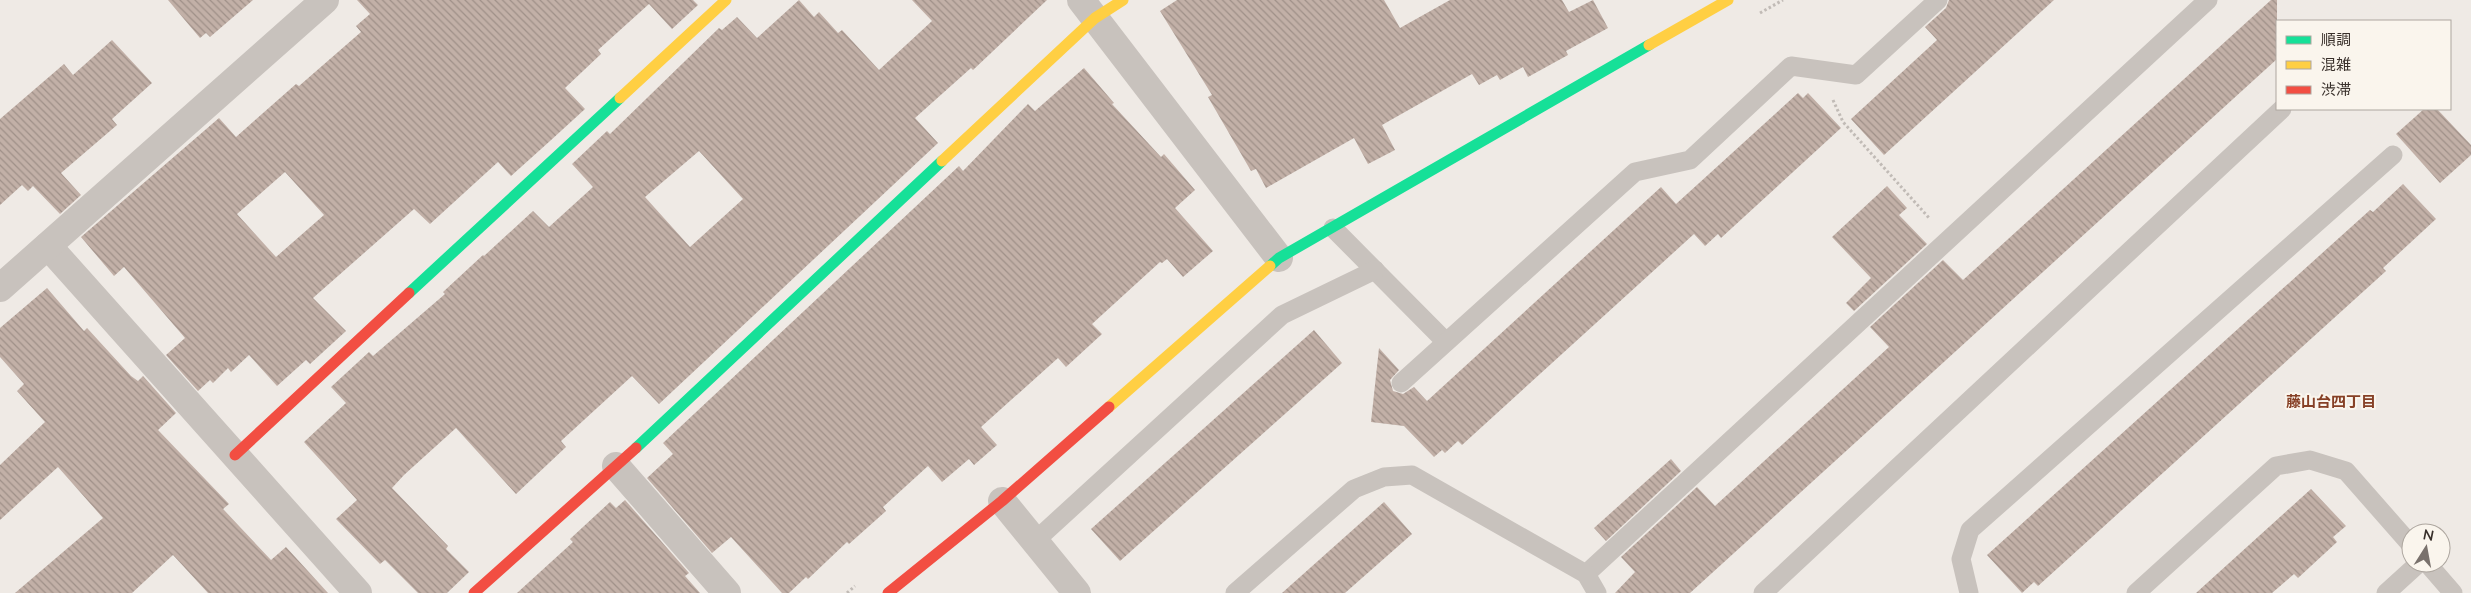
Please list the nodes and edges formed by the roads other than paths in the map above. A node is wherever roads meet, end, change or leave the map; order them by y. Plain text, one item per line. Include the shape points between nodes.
1 (324, 0) edge
2 (726, 0) edge
3 (1123, 0) edge
4 (1728, 0) edge
5 (1938, 0) edge
6 (2208, 0) edge
7 (1088, 9) edge
8 (2281, 110) edge
9 (2393, 155) dead end
10 (1333, 228) junction
11 (48, 246) junction
12 (1279, 258) junction
13 (1375, 270) junction
14 (0, 288) edge
15 (1446, 342) junction
16 (1402, 383) dead end
17 (235, 455) junction
18 (616, 466) junction
19 (1002, 501) junction
20 (2401, 534) edge
21 (1035, 541) junction
22 (2408, 573) edge
23 (2436, 573) edge
24 (1586, 574) junction
25 (358, 593) edge
26 (474, 593) edge
27 (727, 593) edge
28 (888, 593) edge
29 (1077, 593) edge
30 (1234, 593) edge
31 (1597, 593) edge
32 (1763, 593) edge
33 (1969, 593) edge
34 (2136, 593) edge
35 (2386, 593) edge
36 (2453, 593) edge

1 - 11 street
2 - 17 street
3 - 7 street
4 - 10 street
5 - 15 lane via 1856,75 1791,66 1690,160 1635,172
6 - 24 lane
7 - 12 street
7 - 18 street
8 - 32 lane
9 - 33 lane via 1970,530 1961,559
10 - 12 street
10 - 13 lane
11 - 14 street
11 - 17 street
12 - 19 street
13 - 15 lane
13 - 21 lane via 1282,315
15 - 16 lane
17 - 25 street
18 - 26 street
18 - 27 street
19 - 21 street
19 - 28 street
20 - 34 lane via 2346,471 2310,460 2276,466
21 - 29 street
22 - 35 lane
23 - 36 lane
24 - 30 lane via 1412,475 1384,477 1354,489
24 - 31 lane

